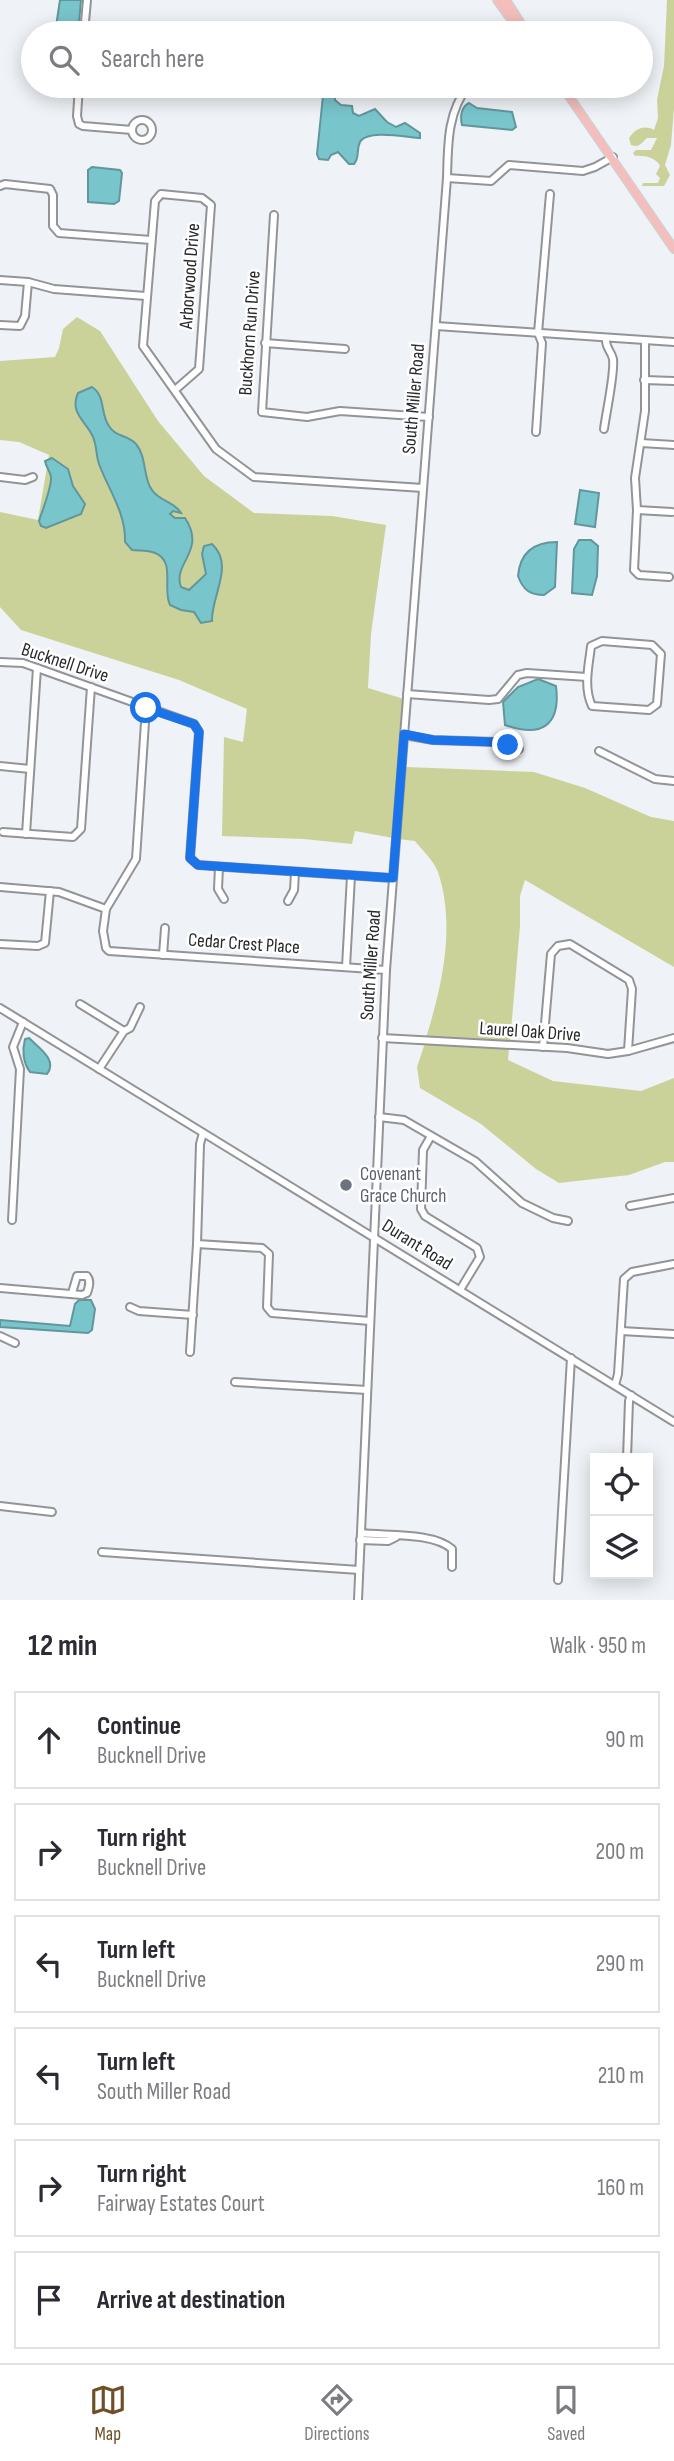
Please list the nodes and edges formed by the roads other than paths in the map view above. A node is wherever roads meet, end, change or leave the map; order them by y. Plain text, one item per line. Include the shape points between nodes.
1 (86, 0) edge
2 (497, 0) edge
3 (506, 0) edge
4 (85, 21) edge
5 (512, 21) edge
6 (519, 21) edge
7 (78, 98) edge
8 (461, 98) edge
9 (570, 98) edge
10 (132, 130) dead end
11 (612, 157) junction
12 (447, 178) junction
13 (0, 186) edge
14 (550, 194) dead end
15 (274, 215) dead end
16 (151, 240) junction
17 (674, 249) edge
18 (0, 280) edge
19 (28, 282) junction
20 (146, 296) junction
21 (0, 325) edge
22 (436, 326) junction
23 (538, 333) junction
24 (606, 338) junction
25 (645, 341) junction
26 (674, 342) edge
27 (265, 343) junction
28 (345, 349) dead end
29 (644, 380) junction
30 (674, 381) edge
31 (175, 390) junction
32 (429, 417) junction
33 (604, 429) dead end
34 (536, 432) dead end
35 (641, 443) junction
36 (674, 445) edge
37 (0, 477) edge
38 (33, 477) dead end
39 (423, 488) junction
40 (638, 510) junction
41 (672, 512) edge
42 (670, 577) dead end
43 (0, 662) edge
44 (37, 668) junction
45 (587, 677) junction
46 (91, 687) junction
47 (407, 694) junction
48 (146, 708) junction
49 (404, 734) junction
50 (519, 749) dead end
51 (599, 751) dead end
52 (0, 766) edge
53 (30, 769) junction
54 (674, 781) edge
55 (3, 832) dead end
56 (26, 834) junction
57 (219, 867) junction
58 (295, 872) junction
59 (351, 876) junction
60 (393, 878) junction
61 (0, 887) edge
62 (50, 891) junction
63 (224, 899) dead end
64 (288, 901) dead end
65 (106, 909) junction
66 (165, 928) dead end
67 (0, 944) edge
68 (163, 955) junction
69 (346, 967) junction
70 (386, 970) junction
71 (80, 1004) dead end
72 (140, 1007) dead end
73 (0, 1008) edge
74 (23, 1022) junction
75 (124, 1031) junction
76 (382, 1038) junction
77 (674, 1038) edge
78 (543, 1047) junction
79 (628, 1051) junction
80 (99, 1069) junction
81 (379, 1117) junction
82 (203, 1133) junction
83 (432, 1136) junction
84 (674, 1198) edge
85 (630, 1206) dead end
86 (12, 1220) dead end
87 (568, 1221) dead end
88 (374, 1237) junction
89 (197, 1244) junction
90 (674, 1264) edge
91 (0, 1288) edge
92 (460, 1290) junction
93 (72, 1293) dead end
94 (130, 1307) dead end
95 (192, 1315) junction
96 (370, 1321) junction
97 (621, 1331) junction
98 (674, 1334) edge
99 (0, 1336) edge
100 (15, 1343) dead end
101 (190, 1352) dead end
102 (571, 1358) junction
103 (235, 1382) dead end
104 (615, 1385) junction
105 (367, 1390) junction
106 (631, 1395) junction
107 (674, 1422) edge
108 (627, 1453) edge
109 (0, 1506) edge
110 (52, 1512) dead end
111 (360, 1537) junction
112 (102, 1552) dead end
113 (452, 1567) dead end
114 (359, 1570) junction
115 (558, 1580) dead end
116 (358, 1600) edge

1 - 4 street
2 - 5 main road
3 - 6 main road
7 - 10 street via 79,124
8 - 12 street, South Miller Road via 450,124
9 - 11 main road
11 - 12 street via 583,171 509,165 491,181
11 - 17 main road
12 - 22 street, South Miller Road
13 - 16 street via 50,189 53,226 59,233
14 - 23 street
15 - 27 street, Buckhorn Run Drive
16 - 20 street, Arborwood Drive
16 - 31 street, Arborwood Drive via 155,201 161,194 202,198 211,205 199,369
18 - 19 street
19 - 20 street via 54,289
19 - 21 street via 20,326
20 - 31 street, Arborwood Drive via 144,346
22 - 23 street
22 - 32 street, South Miller Road
23 - 24 street
23 - 34 street via 542,343
24 - 25 street
24 - 33 street via 612,359
25 - 26 street
25 - 29 street
27 - 28 street
27 - 32 street, Buckhorn Run Drive via 262,412 307,417 340,411
29 - 30 street
29 - 35 street
31 - 39 street, Arborwood Drive via 216,449 254,477
32 - 39 street, South Miller Road
35 - 36 street
35 - 40 street via 635,478
37 - 38 street via 25,481
39 - 47 street, South Miller Road
40 - 41 street
40 - 42 street via 634,570 639,575
43 - 44 street, Bucknell Drive
44 - 46 street, Bucknell Drive
44 - 53 street
45 - 45 street via 591,646 602,641 652,645 661,654 657,704 649,710 592,706
45 - 47 street via 517,675 498,699 489,700
46 - 48 street, Bucknell Drive
46 - 56 street via 81,829 74,837
47 - 49 street, South Miller Road
48 - 57 street, Bucknell Drive via 194,724 199,732 190,858 198,865
48 - 65 street via 136,859
49 - 50 street via 496,742
49 - 60 street, South Miller Road
51 - 54 street via 655,779
52 - 53 street
53 - 56 street
55 - 56 street
57 - 58 street, Bucknell Drive
57 - 63 street via 218,889
58 - 59 street, Bucknell Drive
58 - 64 street
59 - 60 street, Bucknell Drive
59 - 69 street
60 - 70 street, South Miller Road
61 - 62 street
62 - 65 street
62 - 67 street via 46,943
65 - 68 street, Cedar Crest Place via 103,944 109,951
66 - 68 street
68 - 69 street, Cedar Crest Place
69 - 70 street, Cedar Crest Place
70 - 76 street, South Miller Road
71 - 75 street
72 - 75 street
73 - 74 street, Durant Road
74 - 80 street, Durant Road
74 - 86 street via 13,1047 20,1069
75 - 80 street
76 - 78 street, Laurel Oak Drive
76 - 81 street, South Miller Road
77 - 79 street, Laurel Oak Drive
78 - 79 street, Laurel Oak Drive via 608,1054
78 - 79 street via 551,954 558,946 570,944 629,980
80 - 82 street, Durant Road
81 - 83 street via 404,1120
81 - 88 street, South Miller Road
82 - 88 street, Durant Road
82 - 89 street
83 - 87 street via 475,1161 522,1203
83 - 92 street via 423,1150 421,1209 477,1248 480,1256
84 - 85 street
88 - 92 street, Durant Road
88 - 96 street, South Miller Road
89 - 95 street
89 - 96 street via 262,1248 269,1254 267,1307 272,1313
90 - 97 street via 627,1276 622,1286
91 - 93 street
92 - 102 street, Durant Road
94 - 95 street
95 - 101 street
96 - 105 street, South Miller Road
97 - 98 street
97 - 104 street
99 - 100 street
102 - 104 street, Durant Road
102 - 115 street
103 - 105 street
104 - 106 street, Durant Road
105 - 111 street, South Miller Road
106 - 107 street, Durant Road
106 - 108 street
109 - 110 street
111 - 113 street via 429,1539 450,1546
111 - 114 street, South Miller Road
112 - 114 street
114 - 116 street, South Miller Road

